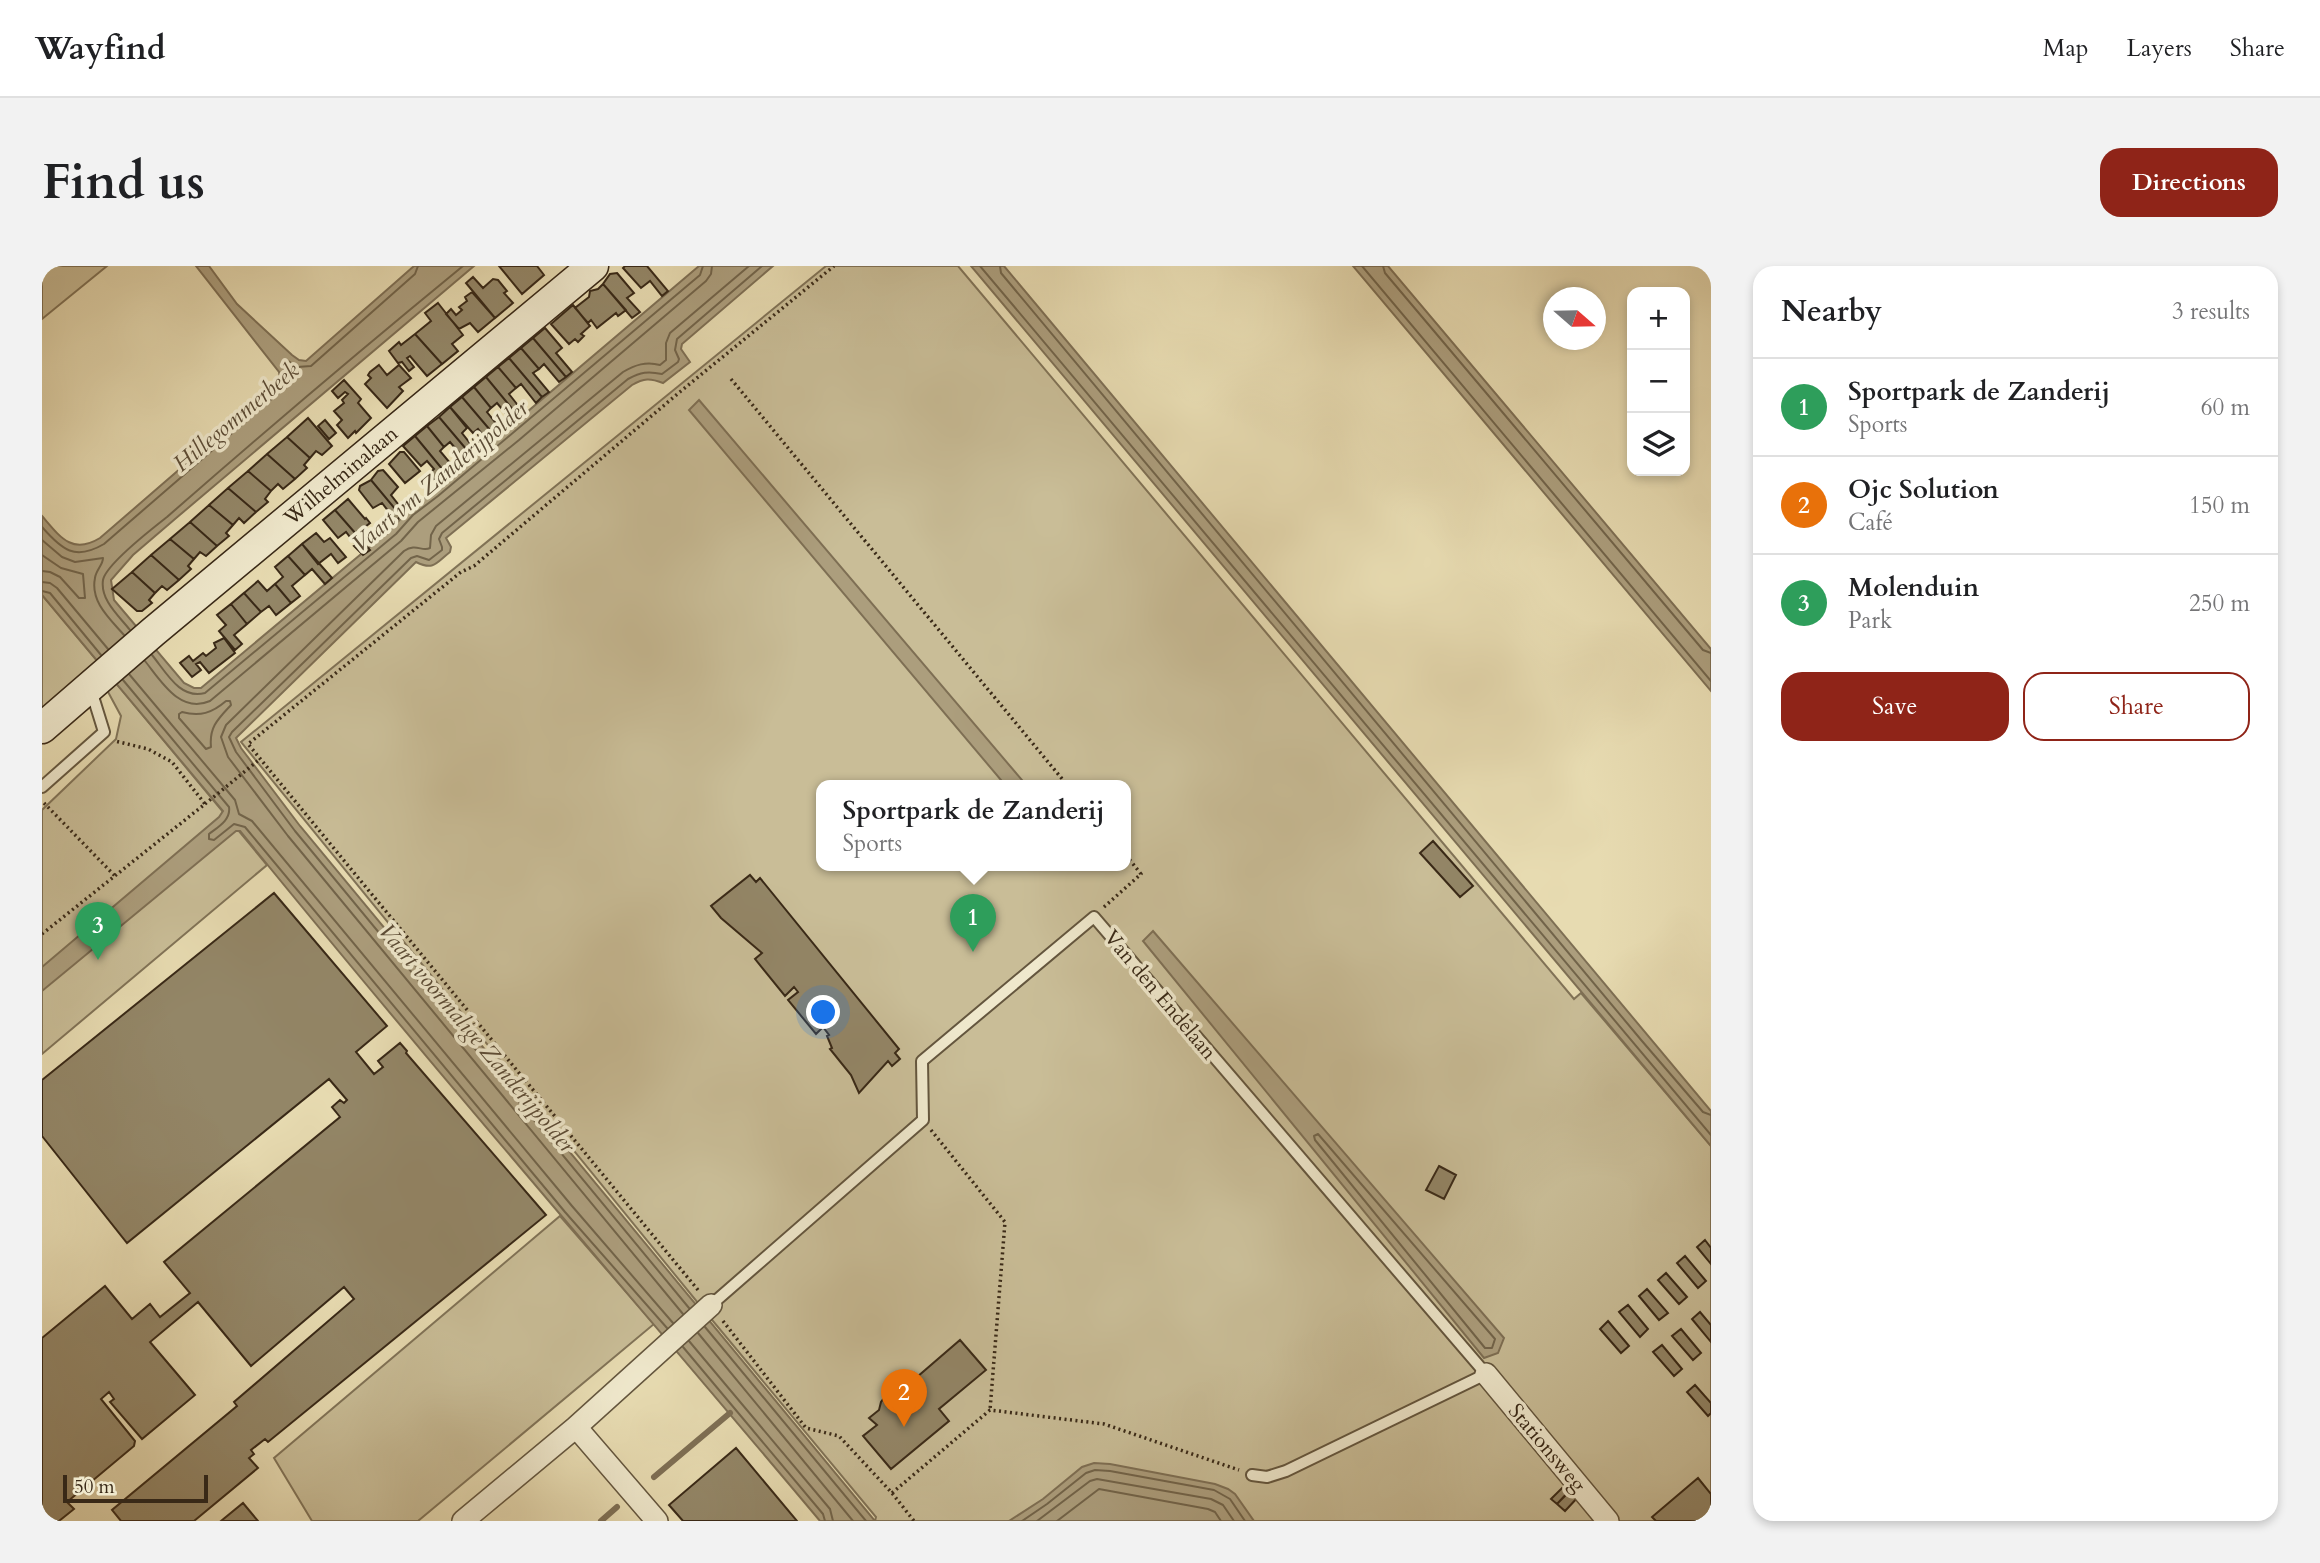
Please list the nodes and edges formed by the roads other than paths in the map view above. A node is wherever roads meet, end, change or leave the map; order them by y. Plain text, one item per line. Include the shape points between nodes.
1 (593, 266) edge
2 (96, 681) junction
3 (42, 728) edge
4 (42, 787) edge
5 (710, 1305) joint
6 (1486, 1374) junction
7 (576, 1427) junction
8 (1252, 1475) road end
9 (463, 1521) edge
10 (657, 1521) edge
11 (1608, 1521) edge

1 - 2 main road, Wilhelminalaan
2 - 3 main road, Wilhelminalaan
2 - 4 lane via 104,732
5 - 6 lane, Van den Endelaan via 923,1120 922,1060 1094,917
5 - 7 street
6 - 8 lane via 1286,1471 1267,1477
6 - 11 street, Stationsweg
7 - 9 street
7 - 10 street

